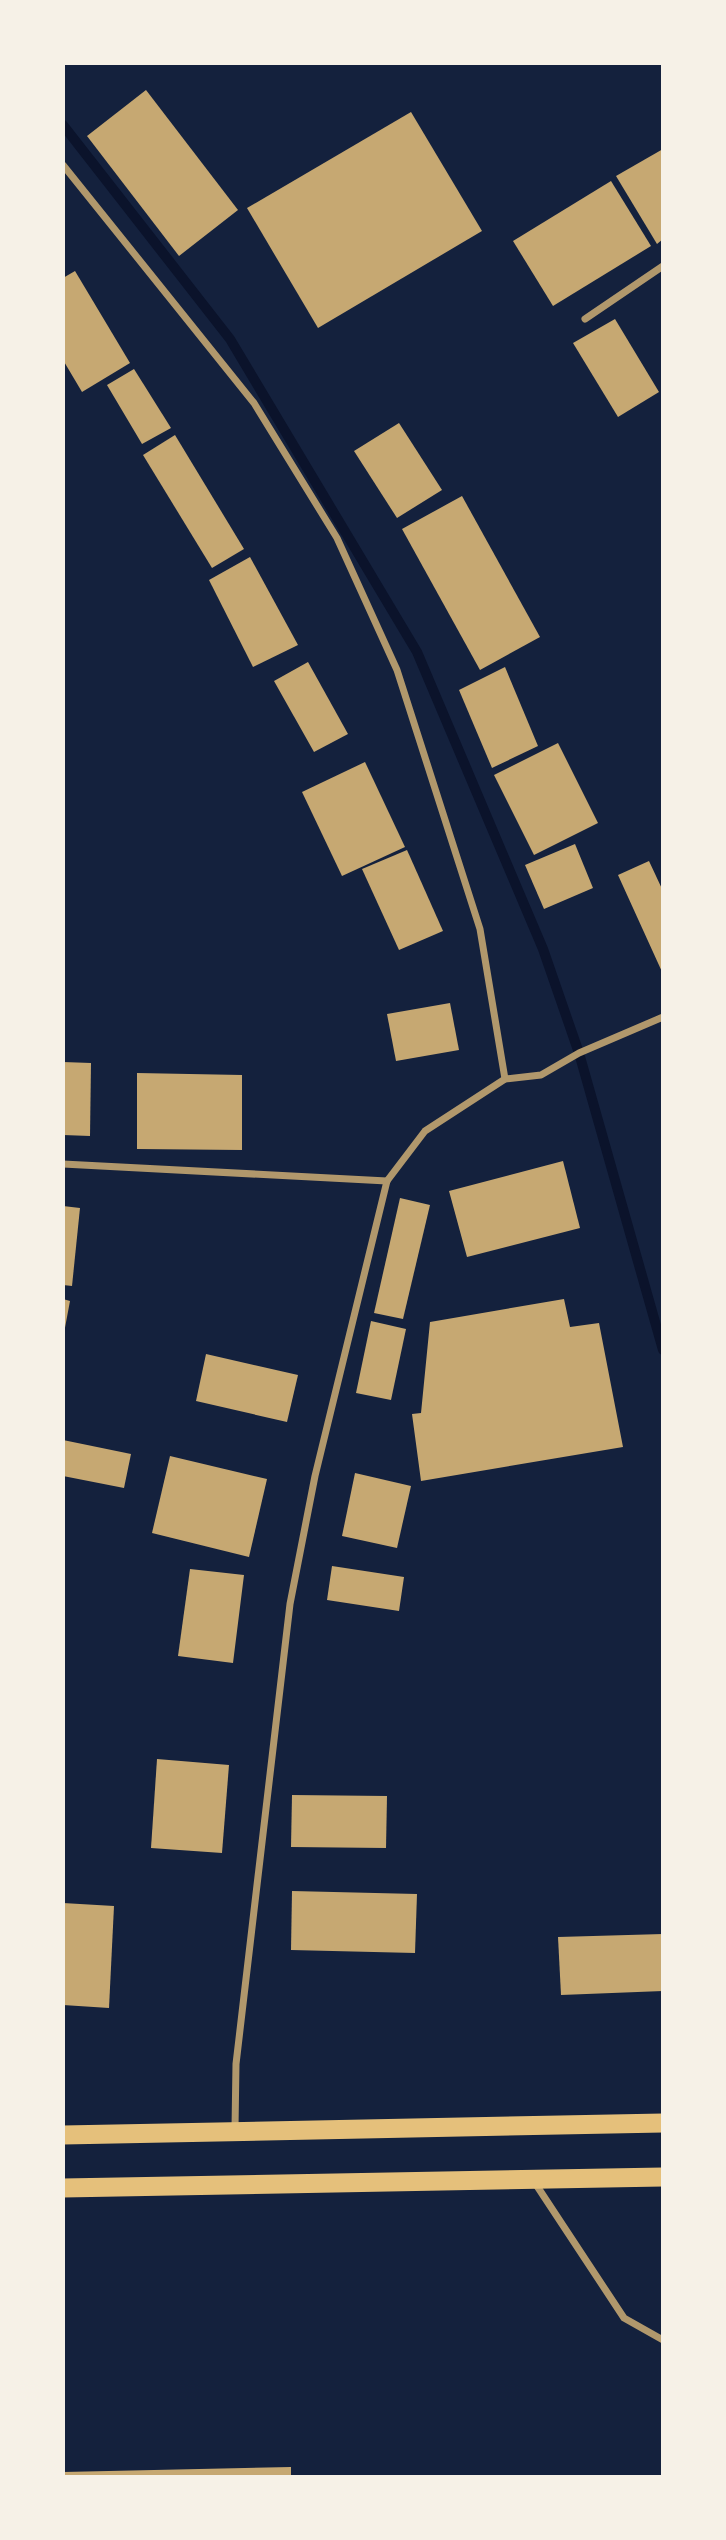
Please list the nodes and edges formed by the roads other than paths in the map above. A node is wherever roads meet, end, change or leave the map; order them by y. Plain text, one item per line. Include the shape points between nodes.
1 (63, 165) edge
2 (663, 266) edge
3 (585, 319) dead end
4 (663, 1017) edge
5 (505, 1079) junction
6 (63, 1164) edge
7 (387, 1181) junction
8 (663, 2123) edge
9 (235, 2132) junction
10 (63, 2135) edge
11 (663, 2177) edge
12 (533, 2179) junction
13 (63, 2188) edge
14 (663, 2340) edge

1 - 5 street via 254,403 337,538 397,670 477,917
2 - 3 street
4 - 5 street via 541,1074
5 - 7 street via 425,1131
6 - 7 street
7 - 9 street via 315,1476 290,1604 236,2064
8 - 9 highway
9 - 10 highway
11 - 12 highway
12 - 13 highway
12 - 14 street via 624,2318

